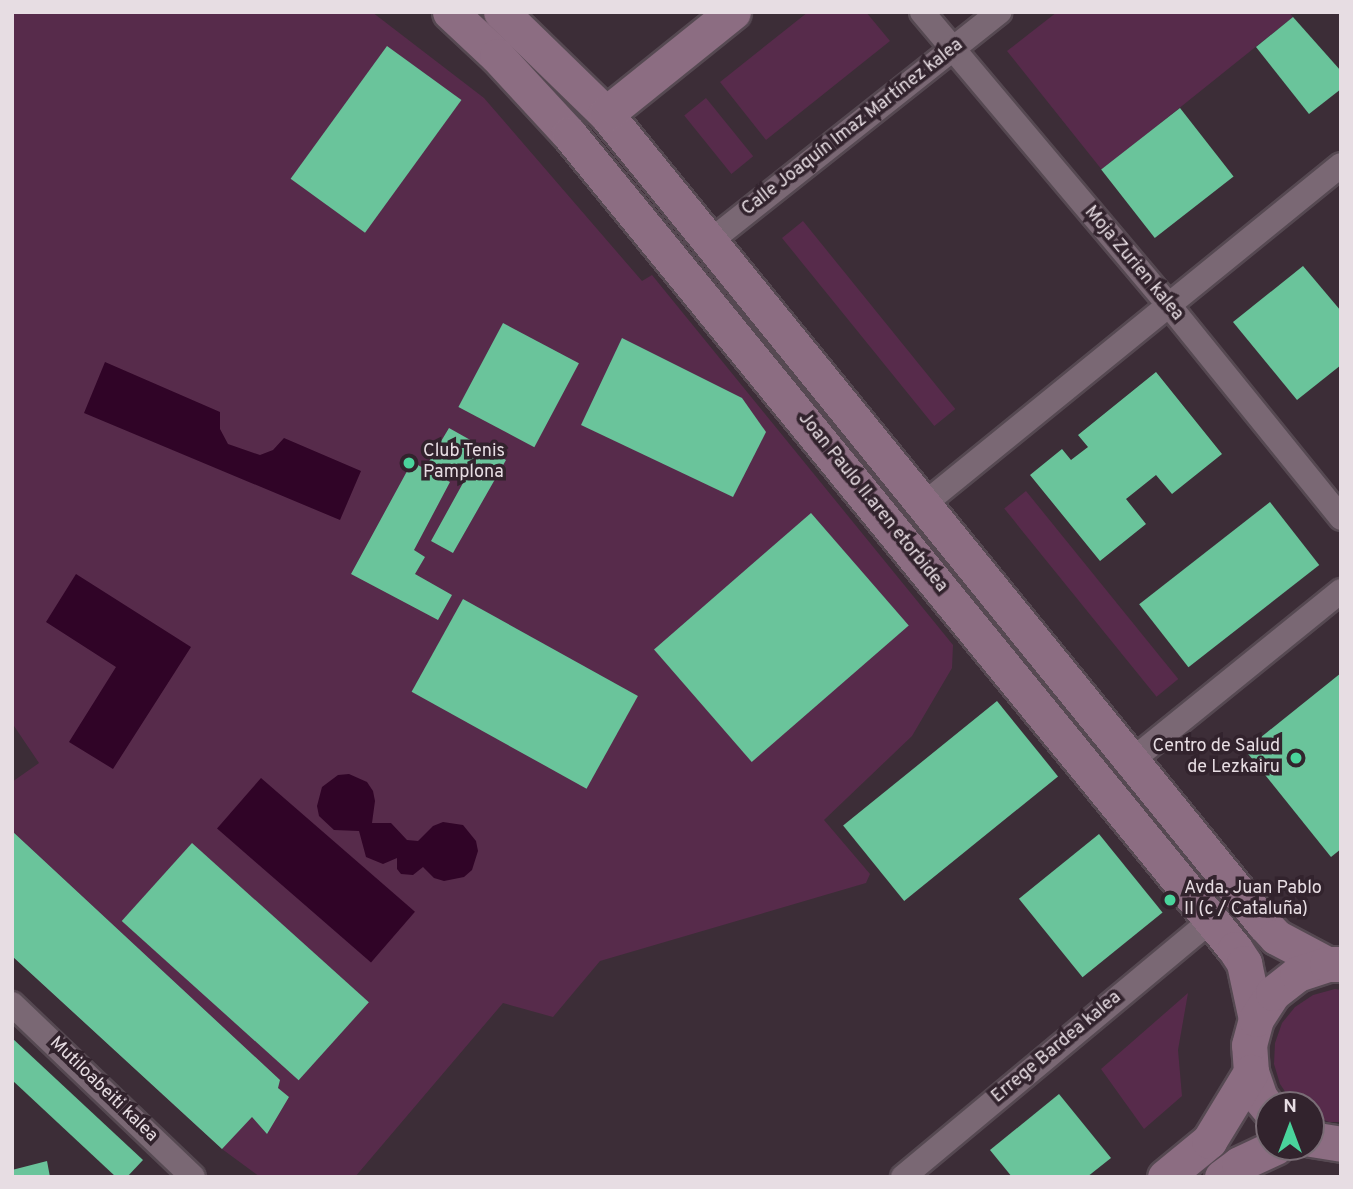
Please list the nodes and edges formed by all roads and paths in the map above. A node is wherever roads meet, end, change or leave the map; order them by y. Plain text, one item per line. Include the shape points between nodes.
1 (450, 12) edge
2 (501, 12) edge
3 (733, 12) edge
4 (922, 12) edge
5 (999, 12) edge
6 (953, 51) junction
7 (606, 114) junction
8 (1341, 166) edge
9 (708, 243) junction
10 (1168, 304) junction
11 (923, 505) junction
12 (1341, 518) edge
13 (1341, 592) edge
14 (1131, 761) junction
15 (1211, 920) junction
16 (1334, 964) edge
17 (12, 1004) edge
18 (1256, 1019) junction
19 (1251, 1072) junction
20 (1258, 1091) edge
21 (1255, 1156) edge
22 (193, 1177) edge
23 (903, 1177) edge
24 (1165, 1177) edge
25 (1222, 1177) edge

1 - 15 main road, Joan Paulo II.aren etorbidea via 498,56 569,134
2 - 7 main road
3 - 7 main road
4 - 6 street, Moja Zurien kalea
5 - 6 street, Calle Joaquín Imaz Martínez kalea
6 - 9 street, Calle Joaquín Imaz Martínez kalea
6 - 10 street, Moja Zurien kalea
7 - 9 main road
8 - 10 street
9 - 11 main road
10 - 11 street
10 - 12 street, Moja Zurien kalea
11 - 14 main road
13 - 14 street
14 - 16 main road via 1276,937
15 - 18 main road, Joan Paulo II.aren etorbidea via 1244,963
15 - 23 street, Errege Bardea kalea
16 - 18 main road via 1297,974 1279,988
17 - 22 street, Mutiloabeiti kalea
18 - 19 main road via 1250,1045
19 - 20 main road
19 - 24 main road via 1209,1140
21 - 25 main road

